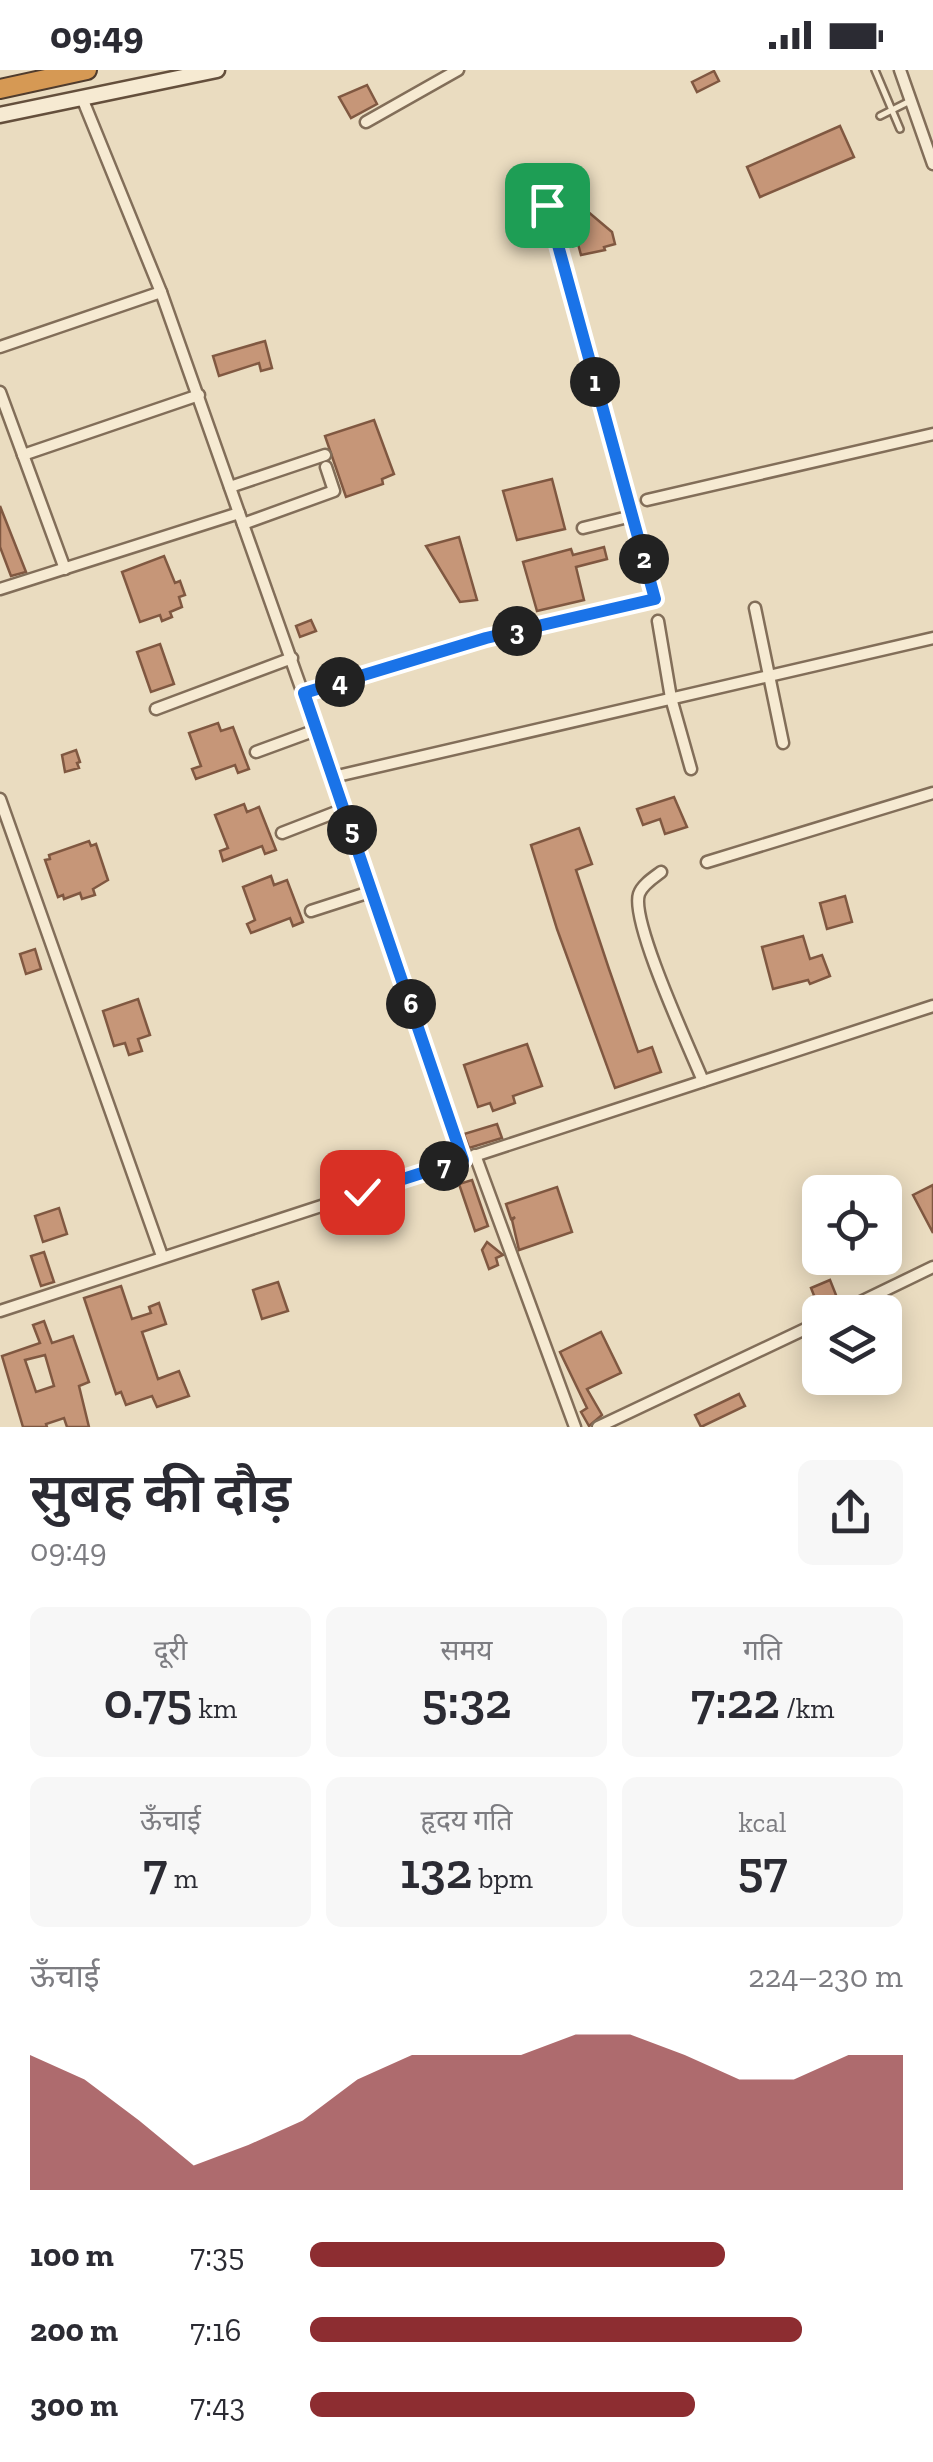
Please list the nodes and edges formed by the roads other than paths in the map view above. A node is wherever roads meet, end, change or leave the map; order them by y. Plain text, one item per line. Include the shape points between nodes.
1 (87, 70) edge
2 (217, 70) edge
3 (458, 70) edge
4 (875, 70) edge
5 (900, 70) edge
6 (0, 89) edge
7 (82, 98) junction
8 (913, 99) junction
9 (892, 110) junction
10 (0, 114) edge
11 (880, 116) dead end
12 (366, 122) dead end
13 (900, 130) dead end
14 (933, 164) edge
15 (547, 205) dead end
16 (161, 292) junction
17 (0, 347) edge
18 (0, 392) edge
19 (199, 395) junction
20 (933, 434) edge
21 (23, 455) junction
22 (230, 487) junction
23 (647, 500) dead end
24 (632, 516) junction
25 (241, 518) junction
26 (583, 528) dead end
27 (65, 569) junction
28 (0, 588) edge
29 (755, 608) dead end
30 (658, 620) dead end
31 (933, 638) edge
32 (292, 658) junction
33 (770, 676) junction
34 (304, 693) junction
35 (671, 698) junction
36 (156, 709) dead end
37 (316, 730) junction
38 (783, 743) dead end
39 (256, 752) dead end
40 (691, 769) dead end
41 (333, 778) junction
42 (933, 793) edge
43 (0, 799) edge
44 (344, 808) junction
45 (282, 833) dead end
46 (707, 862) dead end
47 (661, 872) dead end
48 (374, 891) junction
49 (311, 912) dead end
50 (933, 1006) edge
51 (703, 1081) junction
52 (475, 1156) junction
53 (463, 1160) junction
54 (162, 1256) junction
55 (933, 1267) edge
56 (875, 1295) edge
57 (0, 1311) edge
58 (802, 1331) edge
59 (575, 1427) edge
60 (598, 1427) edge

1 - 6 highway
2 - 7 street
3 - 12 street
4 - 9 lane
5 - 8 street
7 - 10 street
7 - 16 street
8 - 9 lane
8 - 14 street
9 - 11 lane
9 - 13 lane
15 - 24 street
16 - 17 street
16 - 19 street
18 - 21 street
19 - 21 street
19 - 22 street
20 - 23 street
21 - 27 street
22 - 25 street
22 - 25 street via 325,461 334,492
24 - 26 street
24 - 34 street via 655,599 486,638
25 - 27 street
25 - 32 street
27 - 28 street
29 - 33 street
30 - 35 street
31 - 33 street
32 - 34 street
32 - 36 street
33 - 35 street
33 - 38 street
34 - 37 street
35 - 40 street
35 - 41 street
37 - 39 street
37 - 41 street
41 - 44 street
42 - 46 street
43 - 54 street
44 - 45 street
44 - 48 street
47 - 51 street via 641,888 640,916
48 - 49 street
48 - 53 street
50 - 51 street
51 - 52 street
52 - 53 street
52 - 59 street
53 - 54 street
54 - 57 street
55 - 56 street
58 - 60 street

